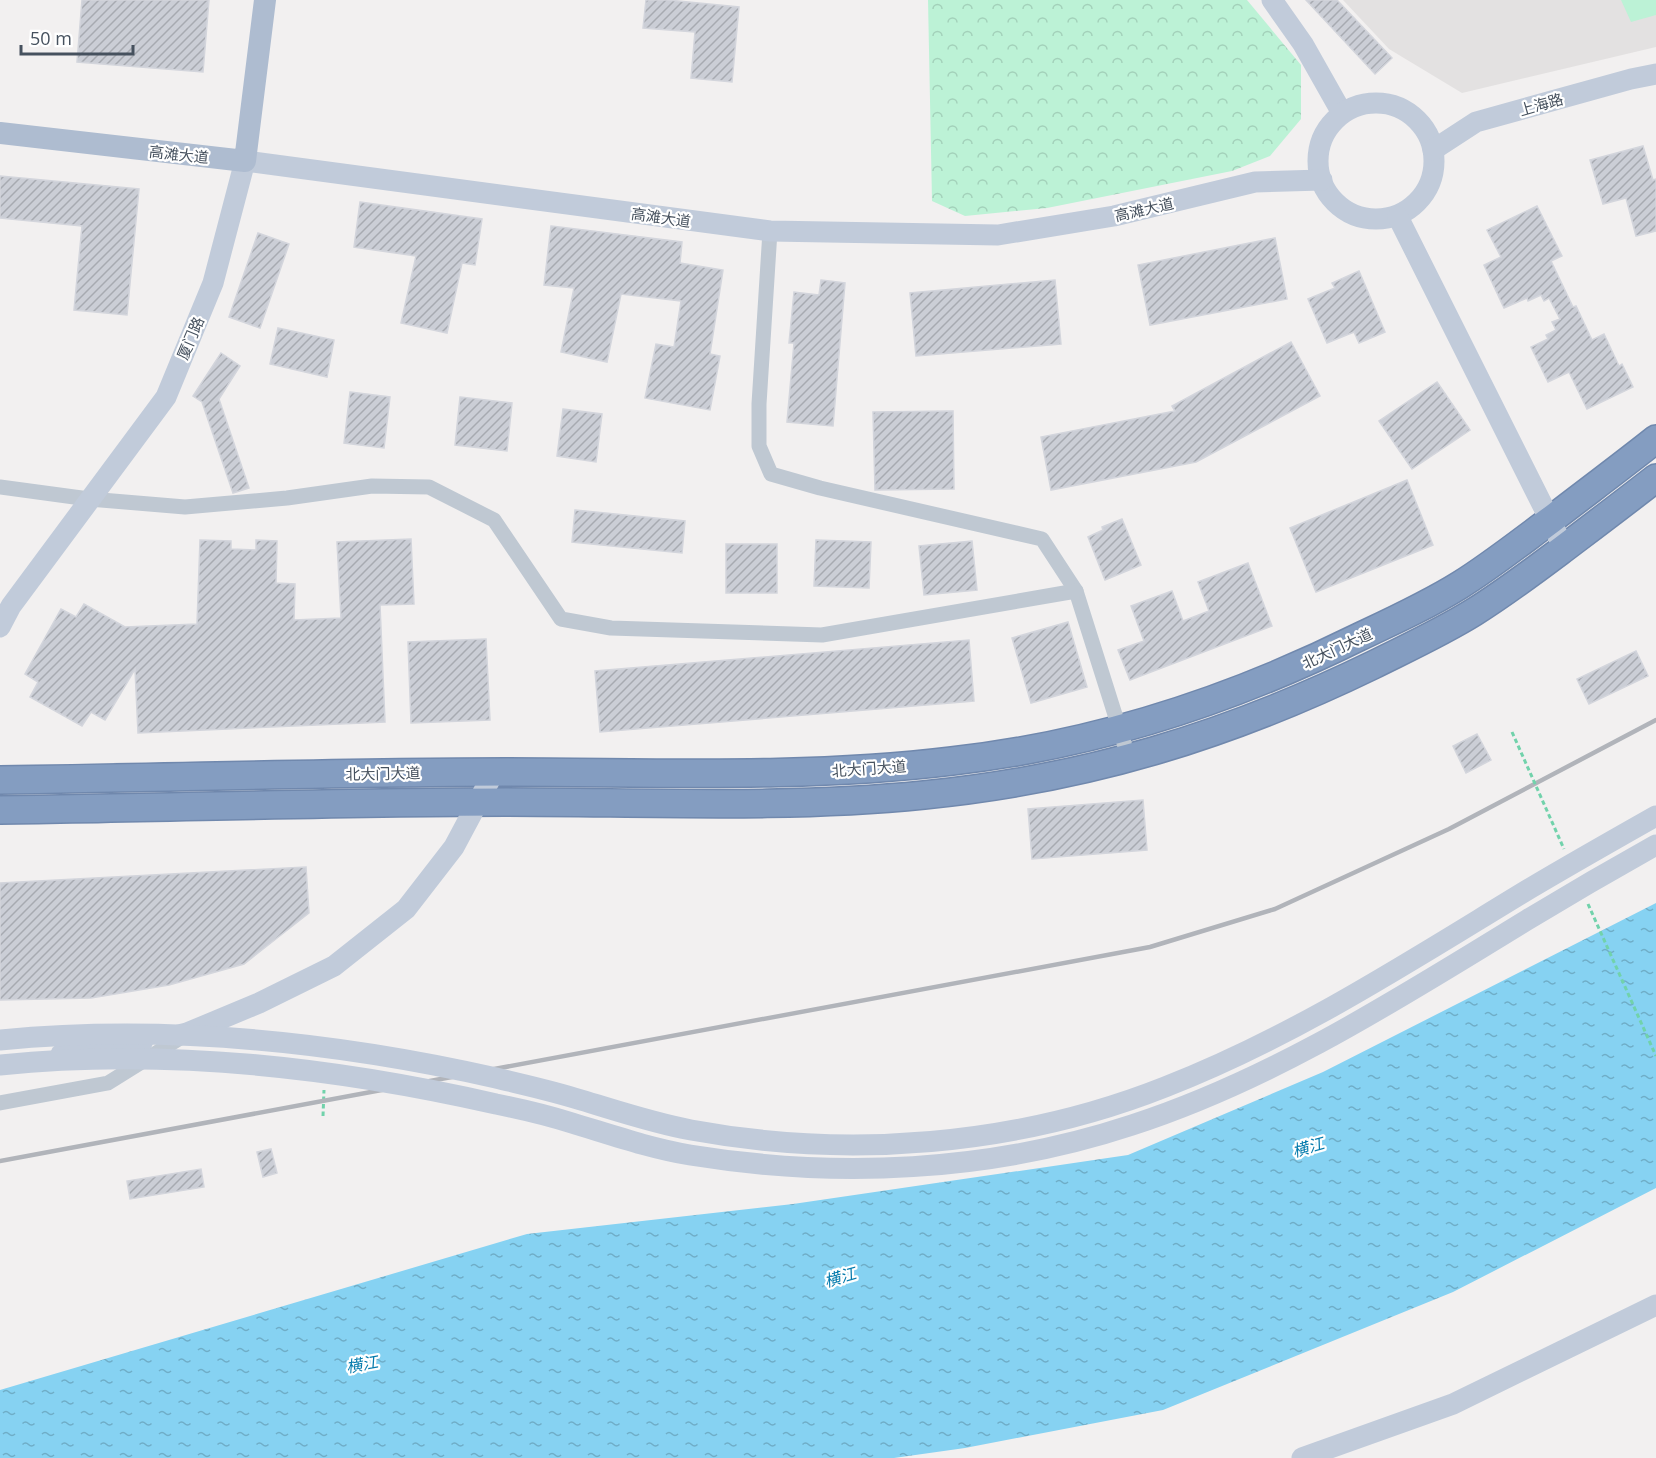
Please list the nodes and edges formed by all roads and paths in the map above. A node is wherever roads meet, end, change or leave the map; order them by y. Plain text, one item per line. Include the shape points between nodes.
1 (265, 0) edge
2 (1272, 0) edge
3 (1656, 74) edge
4 (1342, 113) junction
5 (0, 133) edge
6 (1433, 150) junction
7 (245, 161) junction
8 (1322, 180) junction
9 (1398, 217) junction
10 (770, 231) junction
11 (1656, 438) edge
12 (1656, 478) edge
13 (0, 487) edge
14 (89, 500) junction
15 (1551, 520) junction
16 (1564, 548) junction
17 (1076, 591) junction
18 (0, 627) edge
19 (1119, 730) junction
20 (1129, 759) junction
21 (494, 772) junction
22 (0, 780) edge
23 (478, 802) junction
24 (0, 810) edge
25 (1656, 816) edge
26 (1656, 845) edge
27 (187, 1033) junction
28 (0, 1040) edge
29 (0, 1064) edge
30 (0, 1103) edge
31 (1656, 1305) edge
32 (1302, 1458) edge

1 - 7 main road, 厦门路
2 - 4 main road via 1303,44
3 - 6 main road, 上海路 via 1476,122
4 - 6 main road via 1360,105 1398,107 1414,117
4 - 8 main road via 1322,140 1318,156
5 - 7 main road, 高滩大道
6 - 9 main road via 1433,170 1426,189
7 - 10 main road, 高滩大道
7 - 14 main road, 厦门路 via 213,283 166,397
8 - 9 main road via 1335,202 1349,212 1364,218
8 - 10 main road, 高滩大道 via 1255,182 1114,216 998,235
9 - 15 main road
10 - 17 street via 759,446 771,474 1042,539
11 - 15 highway, 北大门大道
12 - 16 highway, 北大门大道
13 - 14 street
14 - 17 street via 185,507 372,486 429,487 494,520 561,619 610,628 822,635
14 - 18 main road, 厦门路 via 11,606
15 - 16 main road
15 - 19 highway, 北大门大道 via 1458,586 1383,626 1235,693
16 - 20 highway, 北大门大道 via 1474,612 1375,664 1246,721
17 - 19 street
19 - 20 street
19 - 21 highway, 北大门大道 via 1001,755 892,767 719,774
20 - 23 highway, 北大门大道 via 1006,785 894,798 754,804
21 - 22 highway, 北大门大道
21 - 23 main road
23 - 24 highway, 北大门大道
23 - 27 main road via 454,847 406,909 334,966
25 - 28 main road, bridge via 1360,992 1241,1054 1104,1108 977,1136 862,1144 725,1135 660,1124 477,1074 267,1040 135,1033
26 - 29 main road, bridge via 1372,1014 1231,1086 1171,1112 1099,1136 980,1161 845,1169 722,1160 646,1146 483,1101 358,1077 264,1065 136,1058
27 - 29 main road
27 - 30 street via 108,1083
31 - 32 main road via 1453,1404

